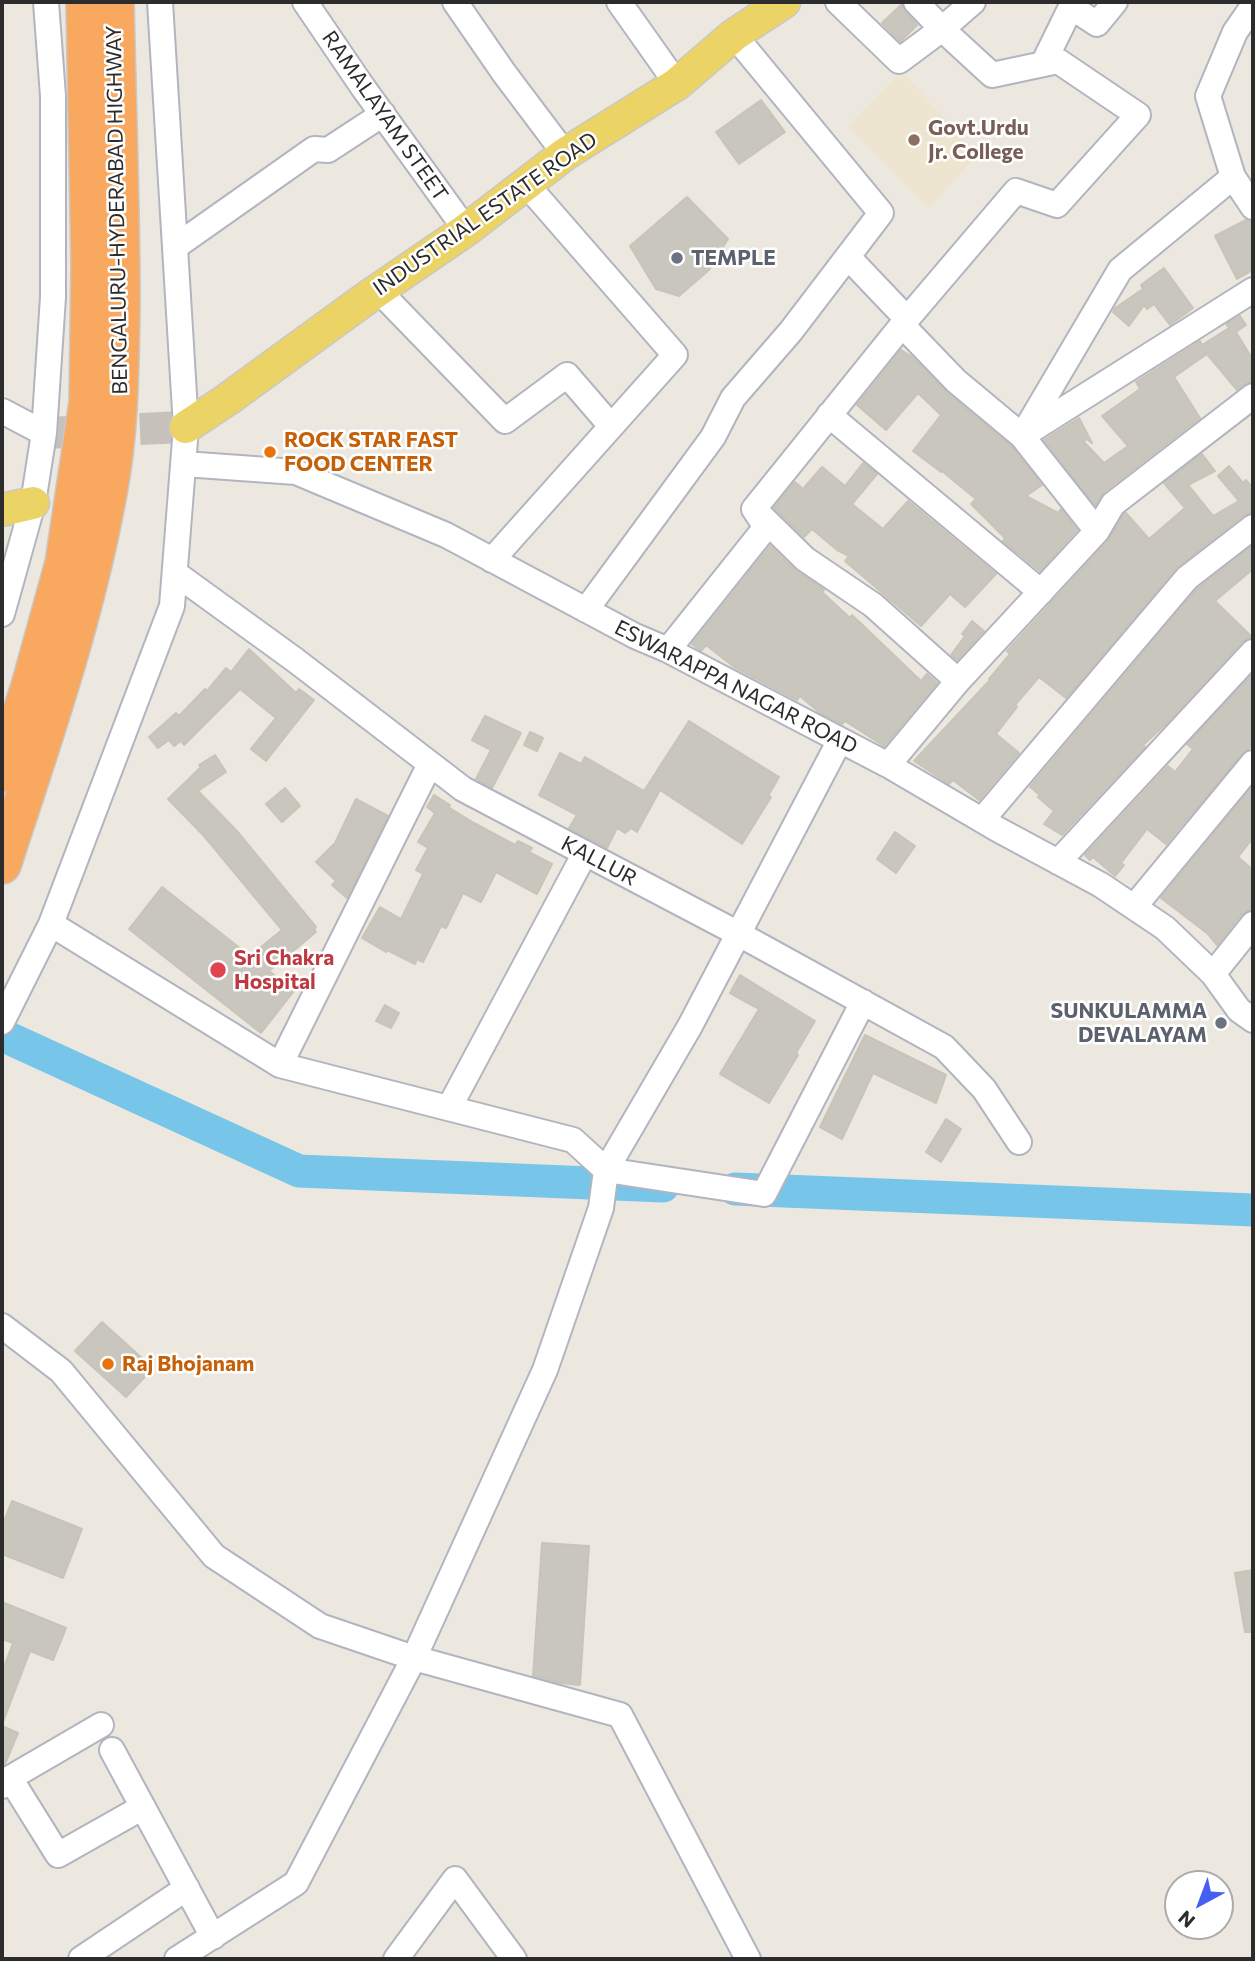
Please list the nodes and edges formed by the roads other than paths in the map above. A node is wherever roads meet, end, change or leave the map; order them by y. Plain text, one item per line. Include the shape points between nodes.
1 (46, 2) edge
2 (85, 2) edge
3 (115, 2) edge
4 (160, 2) edge
5 (455, 2) edge
6 (620, 2) edge
7 (838, 2) edge
8 (916, 2) edge
9 (974, 2) edge
10 (1115, 2) edge
11 (777, 4) edge
12 (314, 5) edge
13 (1253, 6) edge
14 (942, 29) junction
15 (734, 35) junction
16 (1043, 64) junction
17 (677, 84) junction
18 (383, 114) junction
19 (565, 155) junction
20 (1233, 177) junction
21 (526, 184) junction
22 (1253, 207) edge
23 (466, 230) junction
24 (175, 247) junction
25 (848, 257) junction
26 (378, 290) junction
27 (1253, 290) edge
28 (905, 322) junction
29 (1253, 396) edge
30 (2, 411) edge
31 (829, 415) junction
32 (611, 425) junction
33 (186, 427) junction
34 (44, 433) junction
35 (1022, 436) junction
36 (184, 464) junction
37 (33, 503) junction
38 (754, 509) junction
39 (2, 510) edge
40 (1253, 527) edge
41 (1097, 531) junction
42 (492, 560) junction
43 (175, 573) junction
44 (1041, 592) junction
45 (586, 610) junction
46 (2, 614) edge
47 (668, 649) junction
48 (1253, 652) edge
49 (958, 681) junction
50 (840, 740) junction
51 (1253, 763) edge
52 (430, 764) junction
53 (888, 765) junction
54 (2, 773) edge
55 (982, 820) junction
56 (585, 853) junction
57 (1058, 862) junction
58 (2, 865) edge
59 (1134, 907) junction
60 (51, 924) junction
61 (1253, 924) edge
62 (737, 933) junction
63 (1213, 974) junction
64 (863, 1002) junction
65 (1246, 1015) edge
66 (2, 1022) edge
67 (281, 1065) junction
68 (449, 1108) junction
69 (1019, 1142) dead end
70 (606, 1170) junction
71 (2, 1326) edge
72 (414, 1658) junction
73 (100, 1725) dead end
74 (112, 1751) dead end
75 (6, 1782) edge
76 (143, 1807) junction
77 (187, 1888) junction
78 (214, 1937) junction
79 (80, 1959) edge
80 (177, 1959) edge
81 (396, 1959) edge
82 (514, 1959) edge
83 (748, 1959) edge

1 - 34 street via 53,96 53,297
2 - 54 highway via 88,402 64,563
3 - 58 highway, BENGALURU-HYDERABAD HIGHWAY via 120,395 108,492 56,701
4 - 24 street
5 - 19 street
6 - 17 street
7 - 14 street via 898,61
8 - 14 street
9 - 14 street
10 - 16 street via 1097,24 1071,7
11 - 15 main road, INDUSTRIAL ESTATE ROAD
12 - 18 street, RAMALAYAM STEET
13 - 20 street via 1235,32 1208,96
14 - 16 street via 992,75
15 - 17 main road, INDUSTRIAL ESTATE ROAD
15 - 25 street via 881,213
16 - 28 street via 1058,61 1138,115 1057,205 1016,191
17 - 19 main road, INDUSTRIAL ESTATE ROAD
18 - 23 street, RAMALAYAM STEET
18 - 24 street via 328,150 314,149
19 - 21 main road, INDUSTRIAL ESTATE ROAD
20 - 22 street
20 - 35 street via 1120,270
21 - 23 main road, INDUSTRIAL ESTATE ROAD
21 - 32 street via 675,355
23 - 26 main road, INDUSTRIAL ESTATE ROAD
24 - 33 street
25 - 28 street
25 - 45 street via 733,398 713,437
26 - 32 street via 505,421 567,374
26 - 33 main road, INDUSTRIAL ESTATE ROAD
27 - 35 street
28 - 31 street
28 - 35 street via 956,381
29 - 41 street via 1113,504
30 - 34 street
31 - 38 street
31 - 44 street
32 - 42 street
33 - 36 street
34 - 37 street
35 - 41 street
36 - 42 street, ESWARAPPA NAGAR ROAD via 296,472 446,535
36 - 43 street
37 - 39 main road
37 - 46 street
38 - 47 street via 766,527
38 - 49 street via 804,559 873,605
40 - 55 street via 1187,578
41 - 44 street
42 - 45 street, ESWARAPPA NAGAR ROAD
43 - 52 street, KALLUR
43 - 60 street via 172,606
44 - 49 street
45 - 47 street, ESWARAPPA NAGAR ROAD
47 - 50 street, ESWARAPPA NAGAR ROAD
48 - 57 street
49 - 53 street
50 - 53 street, ESWARAPPA NAGAR ROAD
50 - 62 street
51 - 59 street
52 - 56 street, KALLUR via 464,789
52 - 67 street
53 - 55 street, ESWARAPPA NAGAR ROAD
55 - 57 street, ESWARAPPA NAGAR ROAD
56 - 62 street, KALLUR
56 - 68 street
57 - 59 street, ESWARAPPA NAGAR ROAD
59 - 63 street, ESWARAPPA NAGAR ROAD via 1165,928
60 - 66 street
60 - 67 street
61 - 63 street
62 - 64 street, KALLUR
62 - 70 street via 690,1026
63 - 65 street, ESWARAPPA NAGAR ROAD
64 - 69 street, KALLUR via 944,1047 984,1089
64 - 70 street via 764,1194
67 - 68 street
68 - 70 street via 573,1140
70 - 72 street via 601,1208 545,1370
71 - 72 street via 61,1371 214,1556 320,1626
72 - 78 street via 296,1883
72 - 83 street via 620,1715
73 - 75 street
74 - 76 street
75 - 76 street via 58,1855
76 - 77 street
77 - 78 street
77 - 79 street
78 - 80 street
81 - 82 street via 455,1879

